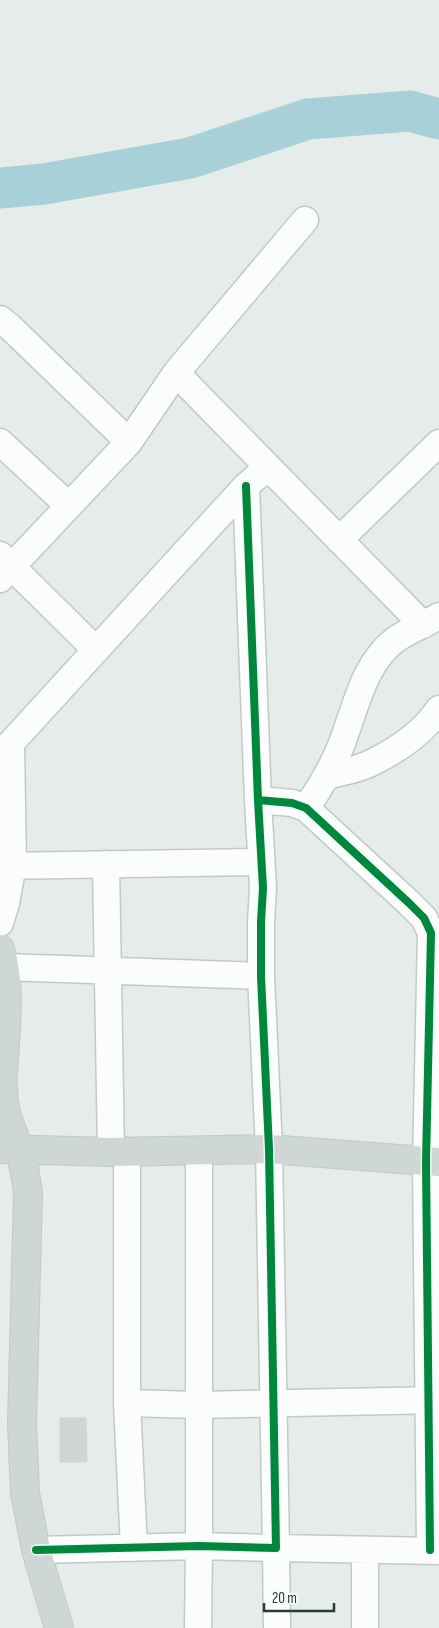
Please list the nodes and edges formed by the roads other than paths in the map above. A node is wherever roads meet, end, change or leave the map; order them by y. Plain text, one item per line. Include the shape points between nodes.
1 (305, 220) dead end
2 (0, 319) edge
3 (176, 374) junction
4 (0, 442) edge
5 (128, 442) junction
6 (439, 444) edge
7 (267, 468) junction
8 (246, 486) junction
9 (69, 506) junction
10 (339, 540) junction
11 (4, 567) edge
12 (431, 620) edge
13 (96, 650) junction
14 (439, 709) edge
15 (5, 748) edge
16 (328, 776) junction
17 (258, 800) junction
18 (306, 808) junction
19 (261, 862) junction
20 (106, 864) junction
21 (6, 866) edge
22 (0, 922) edge
23 (3, 958) edge
24 (108, 970) junction
25 (262, 976) junction
26 (269, 1149) junction
27 (119, 1151) junction
28 (199, 1151) junction
29 (6, 1154) edge
30 (433, 1162) edge
31 (433, 1400) edge
32 (127, 1403) junction
33 (273, 1403) junction
34 (198, 1405) junction
35 (200, 1546) junction
36 (134, 1548) junction
37 (276, 1548) junction
38 (36, 1550) junction
39 (365, 1550) junction
40 (434, 1551) edge
41 (59, 1628) edge
42 (198, 1628) edge
43 (277, 1628) edge
44 (366, 1628) edge

1 - 3 street
2 - 5 street
3 - 5 street
3 - 7 street
4 - 9 street
5 - 9 street
6 - 10 street
7 - 8 street
7 - 10 street
8 - 13 street
8 - 17 street
9 - 11 street
10 - 12 street
11 - 13 street
12 - 16 street via 395,640 378,659 362,688
13 - 15 street
14 - 16 street via 406,742 368,765
15 - 21 street
16 - 18 street
17 - 18 street via 292,803
17 - 19 street
18 - 30 street via 424,918 431,933
19 - 20 street
19 - 25 street
20 - 21 street
20 - 24 street
21 - 22 street via 6,903
23 - 24 street
23 - 29 main road via 6,1012 2,1087 9,1126
24 - 25 street
24 - 27 street
25 - 26 street
26 - 28 main road
26 - 30 main road
26 - 33 street
27 - 28 main road
27 - 29 main road
27 - 32 street
28 - 34 street
29 - 38 main road via 25,1168 28,1194 22,1423 25,1494
30 - 31 street
31 - 33 street
31 - 40 street
32 - 34 street
32 - 36 street
33 - 34 street
33 - 37 street
34 - 35 street
35 - 36 street
35 - 37 street
35 - 42 street
36 - 38 street
37 - 39 street
37 - 43 street
38 - 41 main road
39 - 40 street
39 - 44 street

